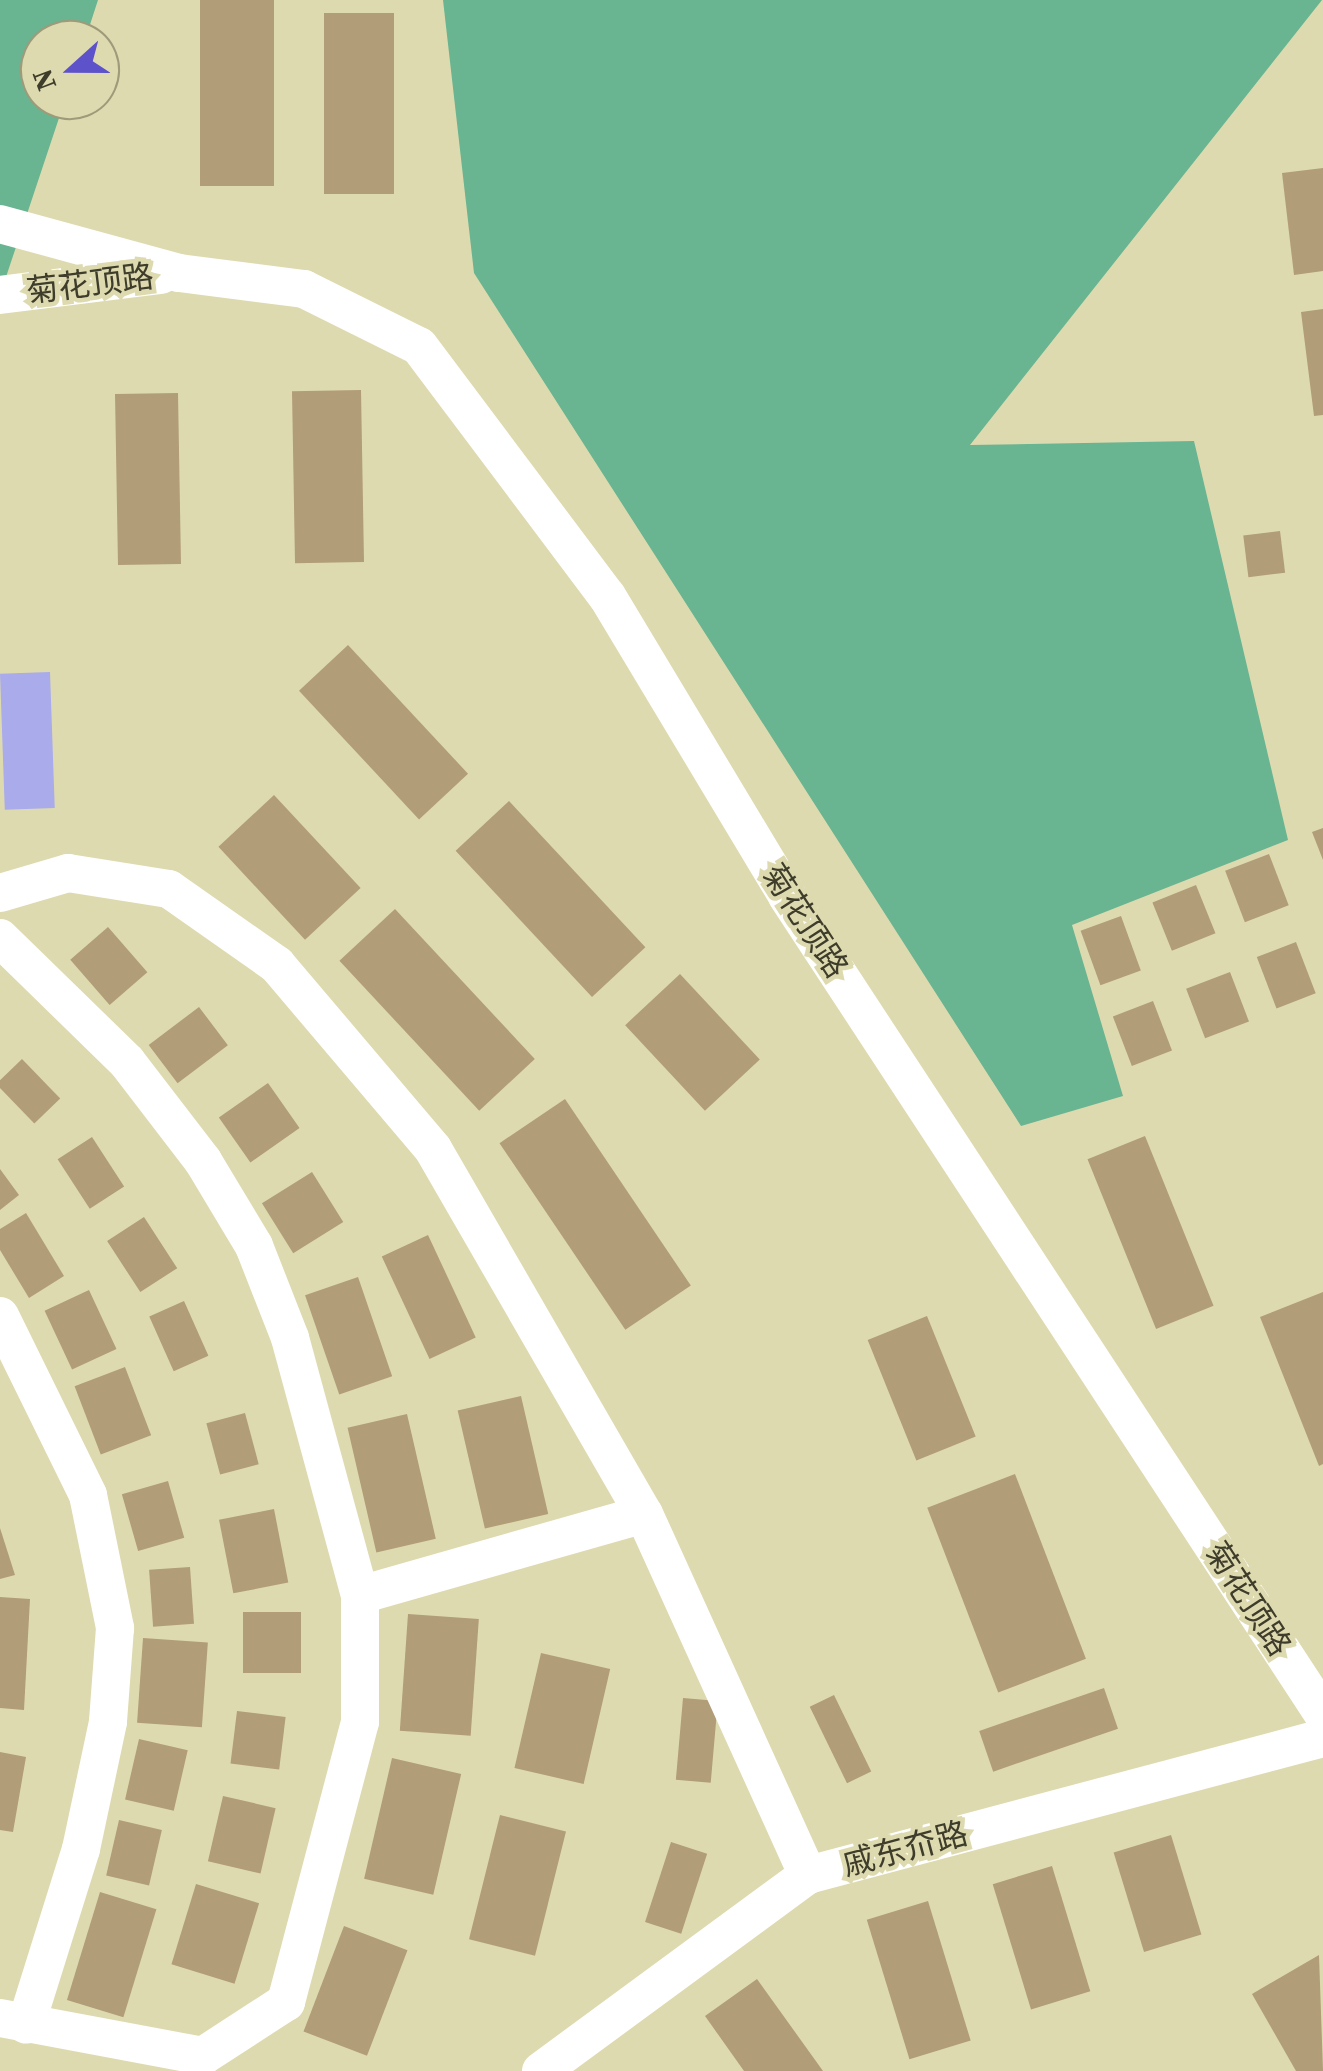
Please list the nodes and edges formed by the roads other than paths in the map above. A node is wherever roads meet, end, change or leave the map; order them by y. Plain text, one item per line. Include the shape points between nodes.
1 (0, 224) edge
2 (179, 273) junction
3 (0, 295) edge
4 (0, 893) edge
5 (0, 938) edge
6 (0, 1316) edge
7 (644, 1514) junction
8 (360, 1594) junction
9 (1323, 1714) edge
10 (1323, 1738) edge
11 (808, 1875) junction
12 (13, 2022) edge
13 (541, 2071) edge

1 - 2 street, 菊花顶路
2 - 3 street, 菊花顶路
2 - 9 street, 菊花顶路 via 304,289 419,346 608,596 787,896
4 - 7 street via 68,873 169,888 277,965 432,1150
5 - 8 street via 127,1062 204,1161 254,1246 290,1338
6 - 12 street via 88,1495 114,1628 108,1722 81,1849
7 - 8 street
7 - 11 street
8 - 12 street via 360,1722 286,2002 202,2056
10 - 11 street, 戚东夼路
11 - 13 street, 戚东夼路

